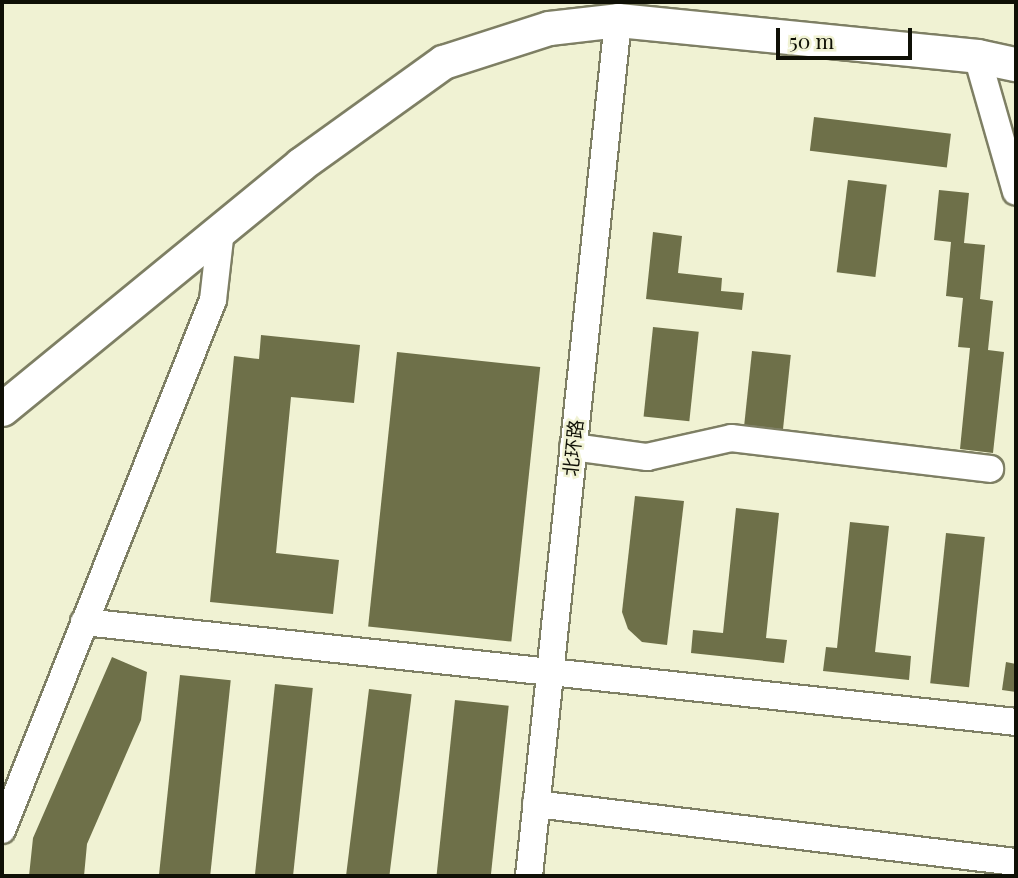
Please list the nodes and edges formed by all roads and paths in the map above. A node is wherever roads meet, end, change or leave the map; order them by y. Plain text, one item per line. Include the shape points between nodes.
1 (618, 20) junction
2 (977, 56) junction
3 (1016, 64) edge
4 (1016, 191) edge
5 (220, 230) junction
6 (2, 409) edge
7 (573, 447) junction
8 (990, 468) dead end
9 (85, 622) junction
10 (550, 672) junction
11 (1016, 722) edge
12 (536, 804) junction
13 (2, 830) edge
14 (1016, 862) edge
15 (528, 876) edge

1 - 2 main road
1 - 5 main road via 548,29 443,62 301,164
1 - 7 street, 北环路
2 - 3 main road
2 - 4 street
5 - 6 main road
5 - 9 street via 212,300
7 - 8 street via 648,457 731,438
7 - 10 street, 北环路
9 - 10 street
9 - 13 street
10 - 11 street
10 - 12 street, 北环路
12 - 14 street
12 - 15 street, 北环路

